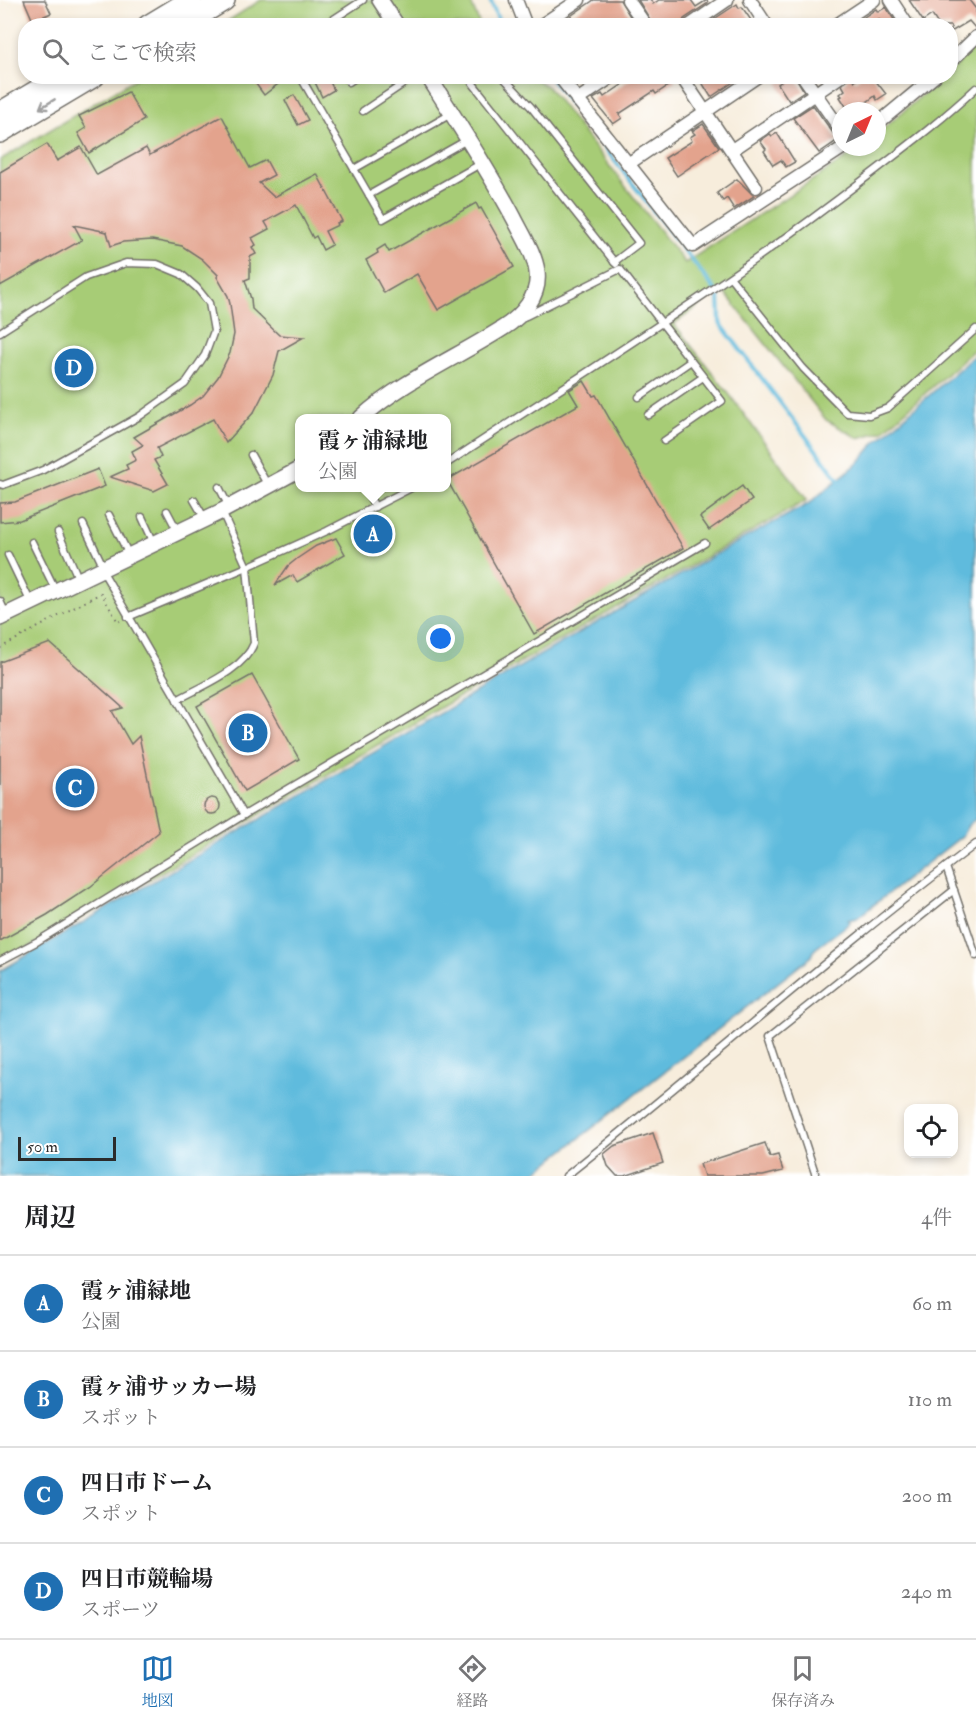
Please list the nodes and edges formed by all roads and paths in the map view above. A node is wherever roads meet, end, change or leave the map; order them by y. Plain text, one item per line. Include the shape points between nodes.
1 (191, 0) edge
2 (224, 0) edge
3 (363, 0) edge
4 (380, 0) edge
5 (516, 0) edge
6 (579, 0) edge
7 (628, 0) edge
8 (727, 0) edge
9 (750, 0) edge
10 (874, 0) edge
11 (891, 0) edge
12 (161, 18) edge
13 (194, 18) edge
14 (335, 18) edge
15 (388, 18) edge
16 (523, 18) edge
17 (552, 18) edge
18 (640, 18) edge
19 (701, 18) edge
20 (762, 18) edge
21 (847, 18) edge
22 (903, 18) edge
23 (976, 37) edge
24 (958, 55) edge
25 (49, 84) edge
26 (81, 84) edge
27 (305, 84) edge
28 (403, 84) edge
29 (433, 84) edge
30 (473, 84) edge
31 (509, 84) edge
32 (565, 84) edge
33 (601, 84) edge
34 (686, 84) edge
35 (746, 84) edge
36 (809, 84) edge
37 (830, 84) edge
38 (925, 84) edge
39 (976, 88) edge
40 (816, 94) junction
41 (577, 100) junction
42 (363, 111) dead end
43 (705, 112) junction
44 (0, 113) edge
45 (452, 113) junction
46 (832, 117) edge
47 (886, 117) edge
48 (0, 132) edge
49 (468, 139) junction
50 (732, 150) junction
51 (832, 155) edge
52 (483, 163) junction
53 (628, 164) junction
54 (354, 169) junction
55 (756, 187) dead end
56 (369, 195) junction
57 (614, 262) junction
58 (620, 269) junction
59 (731, 278) junction
60 (664, 320) junction
61 (509, 324) junction
62 (976, 329) edge
63 (0, 332) edge
64 (691, 361) junction
65 (704, 377) junction
66 (639, 397) dead end
67 (365, 414) edge
68 (648, 416) dead end
69 (664, 441) dead end
70 (251, 455) dead end
71 (451, 461) edge
72 (295, 472) edge
73 (0, 484) edge
74 (269, 486) junction
75 (219, 487) dead end
76 (366, 492) edge
77 (403, 492) edge
78 (194, 500) dead end
79 (375, 507) junction
80 (226, 509) junction
81 (167, 511) dead end
82 (109, 515) dead end
83 (142, 517) dead end
84 (205, 519) junction
85 (82, 524) dead end
86 (58, 532) dead end
87 (178, 532) junction
88 (32, 542) dead end
89 (705, 543) dead end
90 (154, 544) junction
91 (8, 555) dead end
92 (129, 556) junction
93 (247, 567) junction
94 (103, 569) junction
95 (80, 580) junction
96 (56, 592) junction
97 (32, 604) junction
98 (2, 611) edge
99 (128, 617) junction
100 (0, 648) edge
101 (177, 700) junction
102 (244, 815) junction
103 (976, 844) edge
104 (946, 867) junction
105 (954, 890) junction
106 (976, 956) edge
107 (0, 961) edge
108 (566, 1176) edge
109 (816, 1176) edge

1 - 12 highway
2 - 13 highway
3 - 14 lane
4 - 15 street
5 - 16 street
6 - 17 street
7 - 18 street
8 - 19 street
9 - 20 street
10 - 21 street
11 - 22 street
23 - 24 street
25 - 44 highway
26 -> 48 highway
27 - 54 lane
28 - 42 lane
29 - 45 street
30 - 57 lane
31 - 57 lane via 639,243
32 - 41 street
33 - 41 street
34 - 43 street
35 - 43 street
36 - 40 street
37 - 40 street
38 - 47 street
39 - 59 lane via 949,114
40 - 46 street
40 - 50 street
41 - 53 street
43 - 50 street
43 - 53 street
45 - 49 street
45 - 54 lane
49 - 52 street
49 - 56 lane
50 - 55 street
51 - 53 street via 693,246
52 - 56 lane via 383,219
52 - 61 street via 526,240 537,272 531,302
54 - 56 lane
57 - 58 lane
58 - 60 lane
58 - 61 lane
59 - 60 lane
59 - 62 lane via 803,368 847,413 869,415 888,408
60 - 64 lane
60 - 71 lane
61 - 67 street
63 - 73 lane via 86,277 126,262 157,264 181,274 209,303 214,332 205,355 185,384 140,416 43,470
64 - 65 lane
64 - 66 lane
65 - 68 lane
65 - 69 lane via 722,401
70 - 74 lane
72 - 74 street
74 - 80 street
75 - 80 lane
76 - 79 lane
77 - 79 lane
78 - 84 lane
79 - 93 lane
80 - 84 street
80 - 93 lane
81 - 87 lane
82 - 92 lane
83 - 90 lane
84 - 87 street
85 - 94 lane
86 - 95 lane
87 - 90 street
88 - 96 lane
89 - 102 lane
90 - 92 street
91 - 97 lane
92 - 94 street
93 - 99 lane
93 - 101 lane via 254,643 251,653 242,663
94 - 95 street
94 - 99 lane
95 - 96 street
96 - 97 street
97 - 98 street
99 - 100 path via 118,622 101,593
99 - 101 lane
101 - 102 lane
102 - 107 lane
103 - 104 lane
104 - 105 lane
104 - 108 lane
105 - 106 lane
105 - 109 lane via 770,1036

